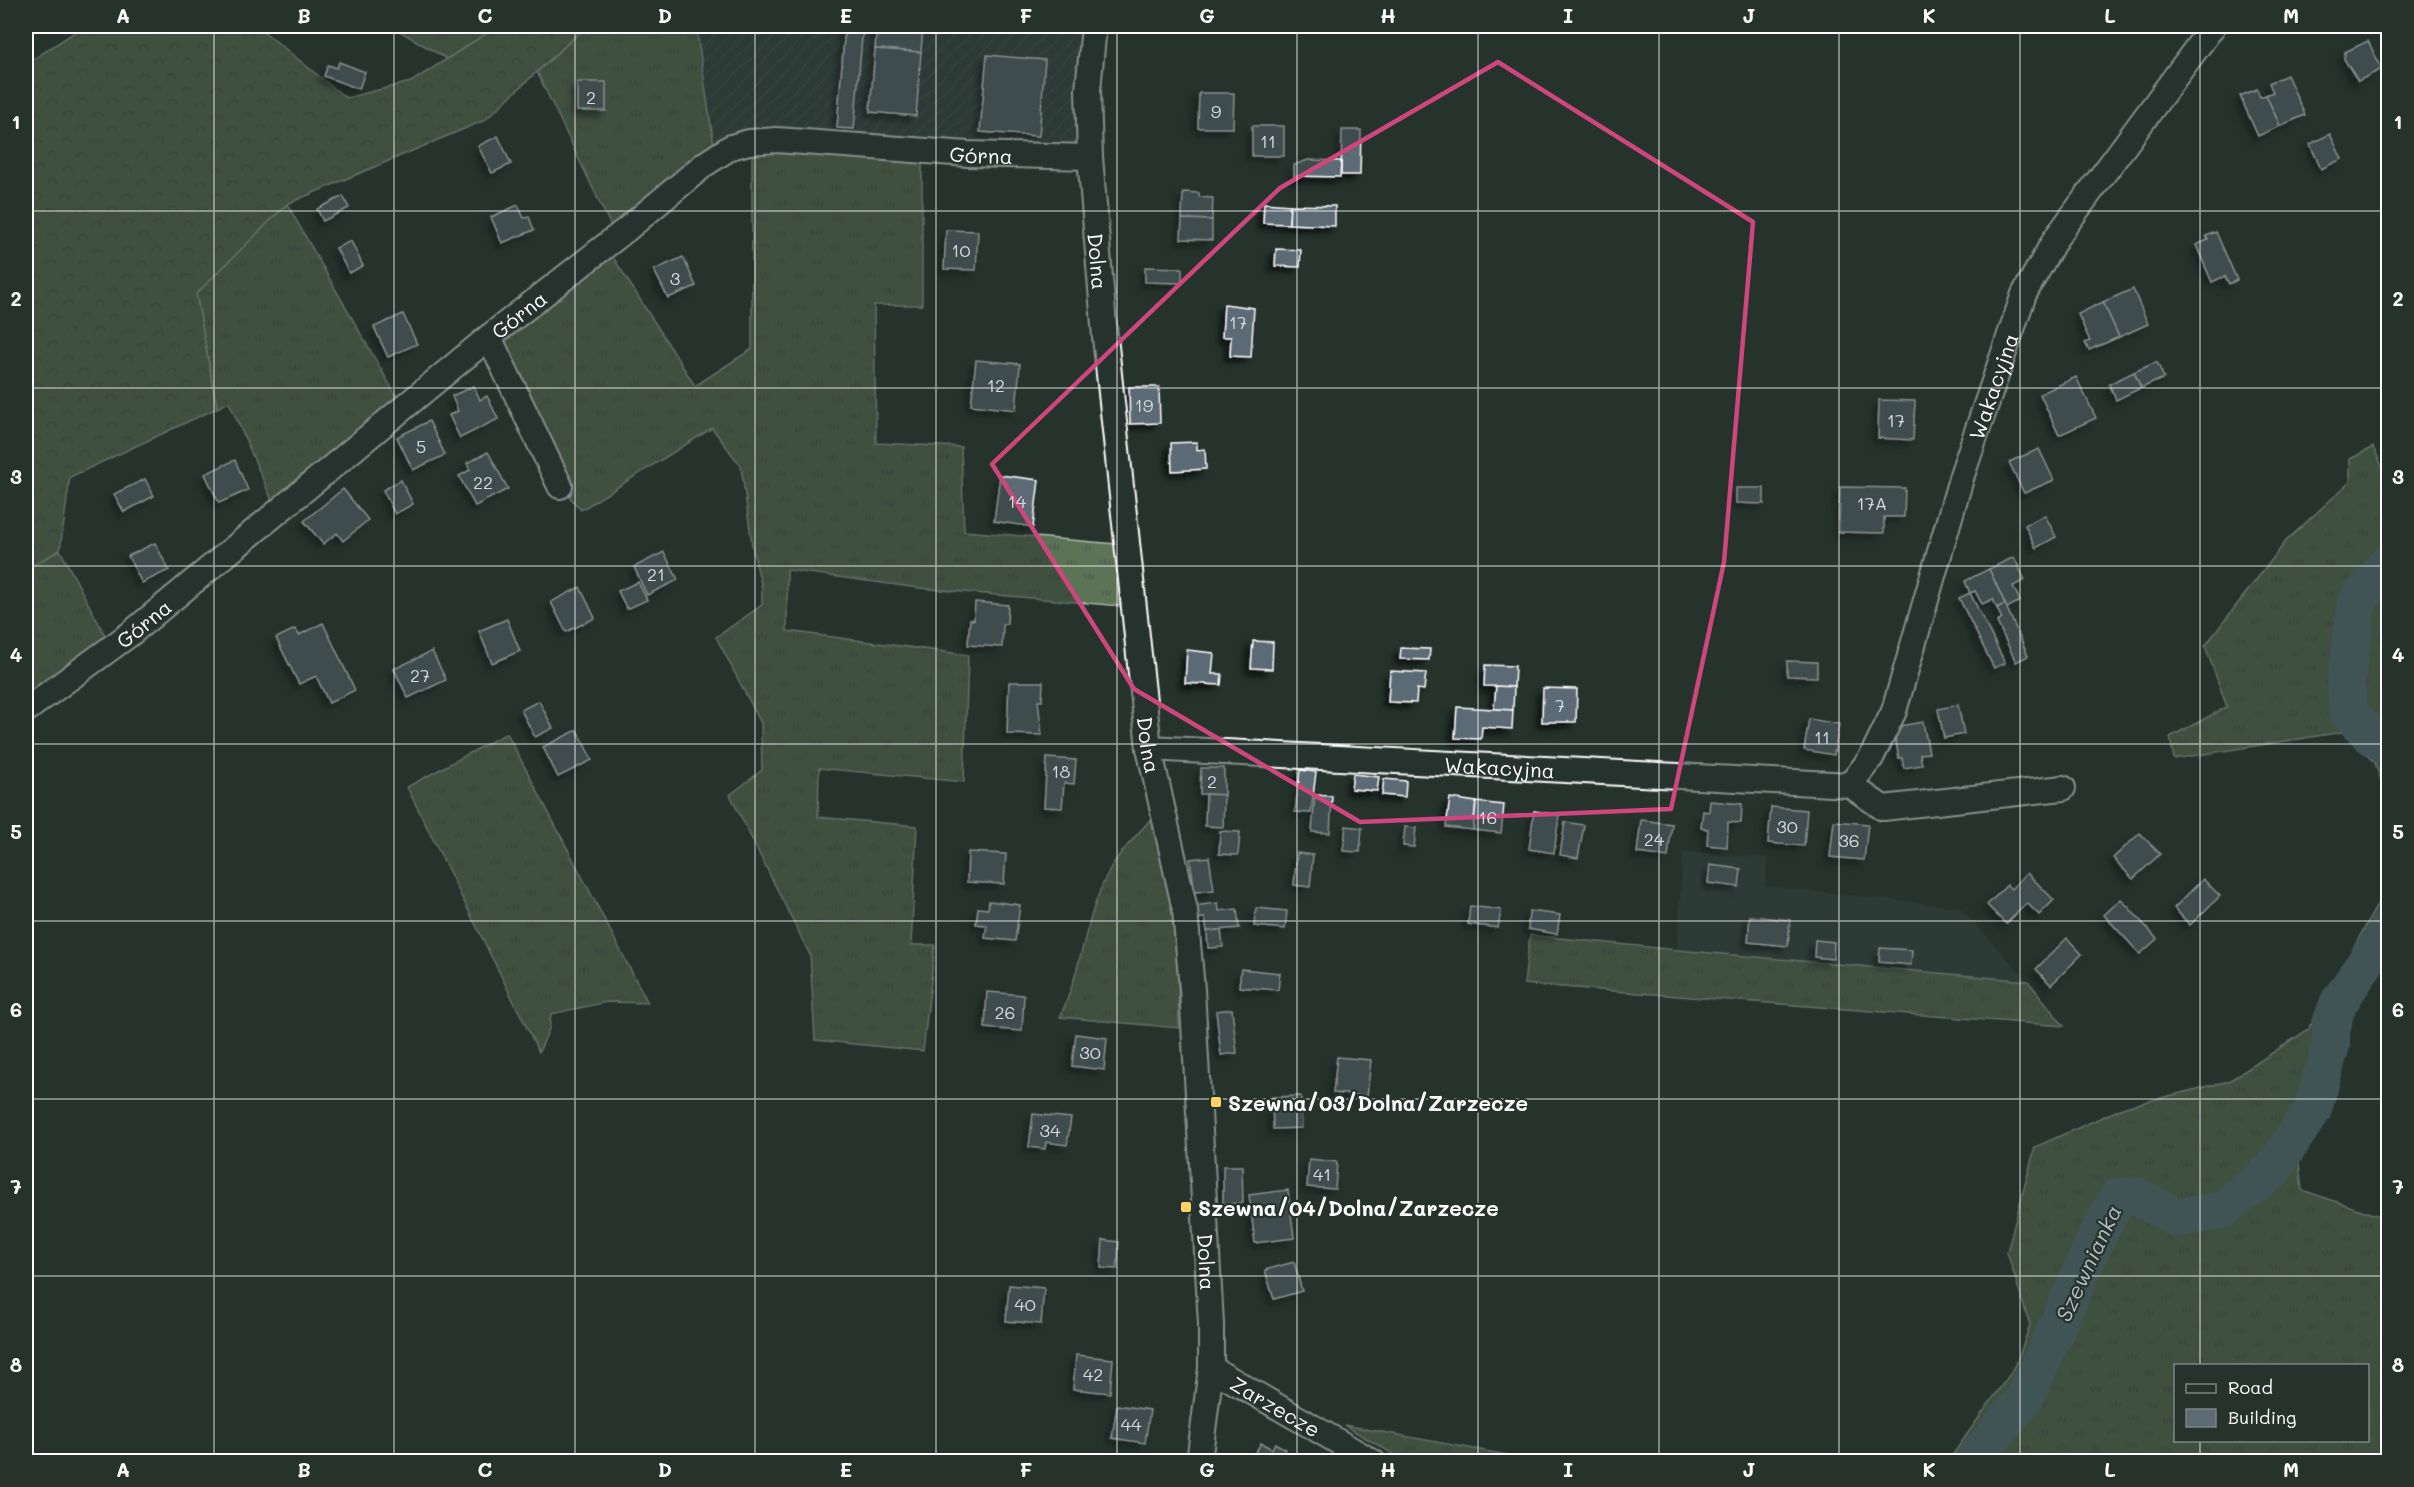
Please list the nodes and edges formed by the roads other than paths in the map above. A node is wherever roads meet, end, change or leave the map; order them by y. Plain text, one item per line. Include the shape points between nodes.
1 (1094, 26) edge
2 (2213, 26) edge
3 (1090, 157) junction
4 (489, 337) junction
5 (560, 486) dead end
6 (26, 710) edge
7 (1149, 748) junction
8 (1850, 784) junction
9 (2063, 788) dead end
10 (1211, 1368) junction
11 (1199, 1461) edge
12 (1373, 1461) edge

1 - 3 street, Dolna via 1088,90
2 - 8 street, Wakacyjna via 2056,238 2024,294 1962,475 1894,711 1871,758
3 - 4 street, Górna via 968,154 777,140 731,147
3 - 7 street, Dolna
4 - 5 street
4 - 6 street, Górna via 130,634
7 - 8 street, Wakacyjna
7 - 10 street, Dolna via 1185,910
8 - 9 street via 1883,808
10 - 11 street, Dolna
10 - 12 street, Zarzecze

